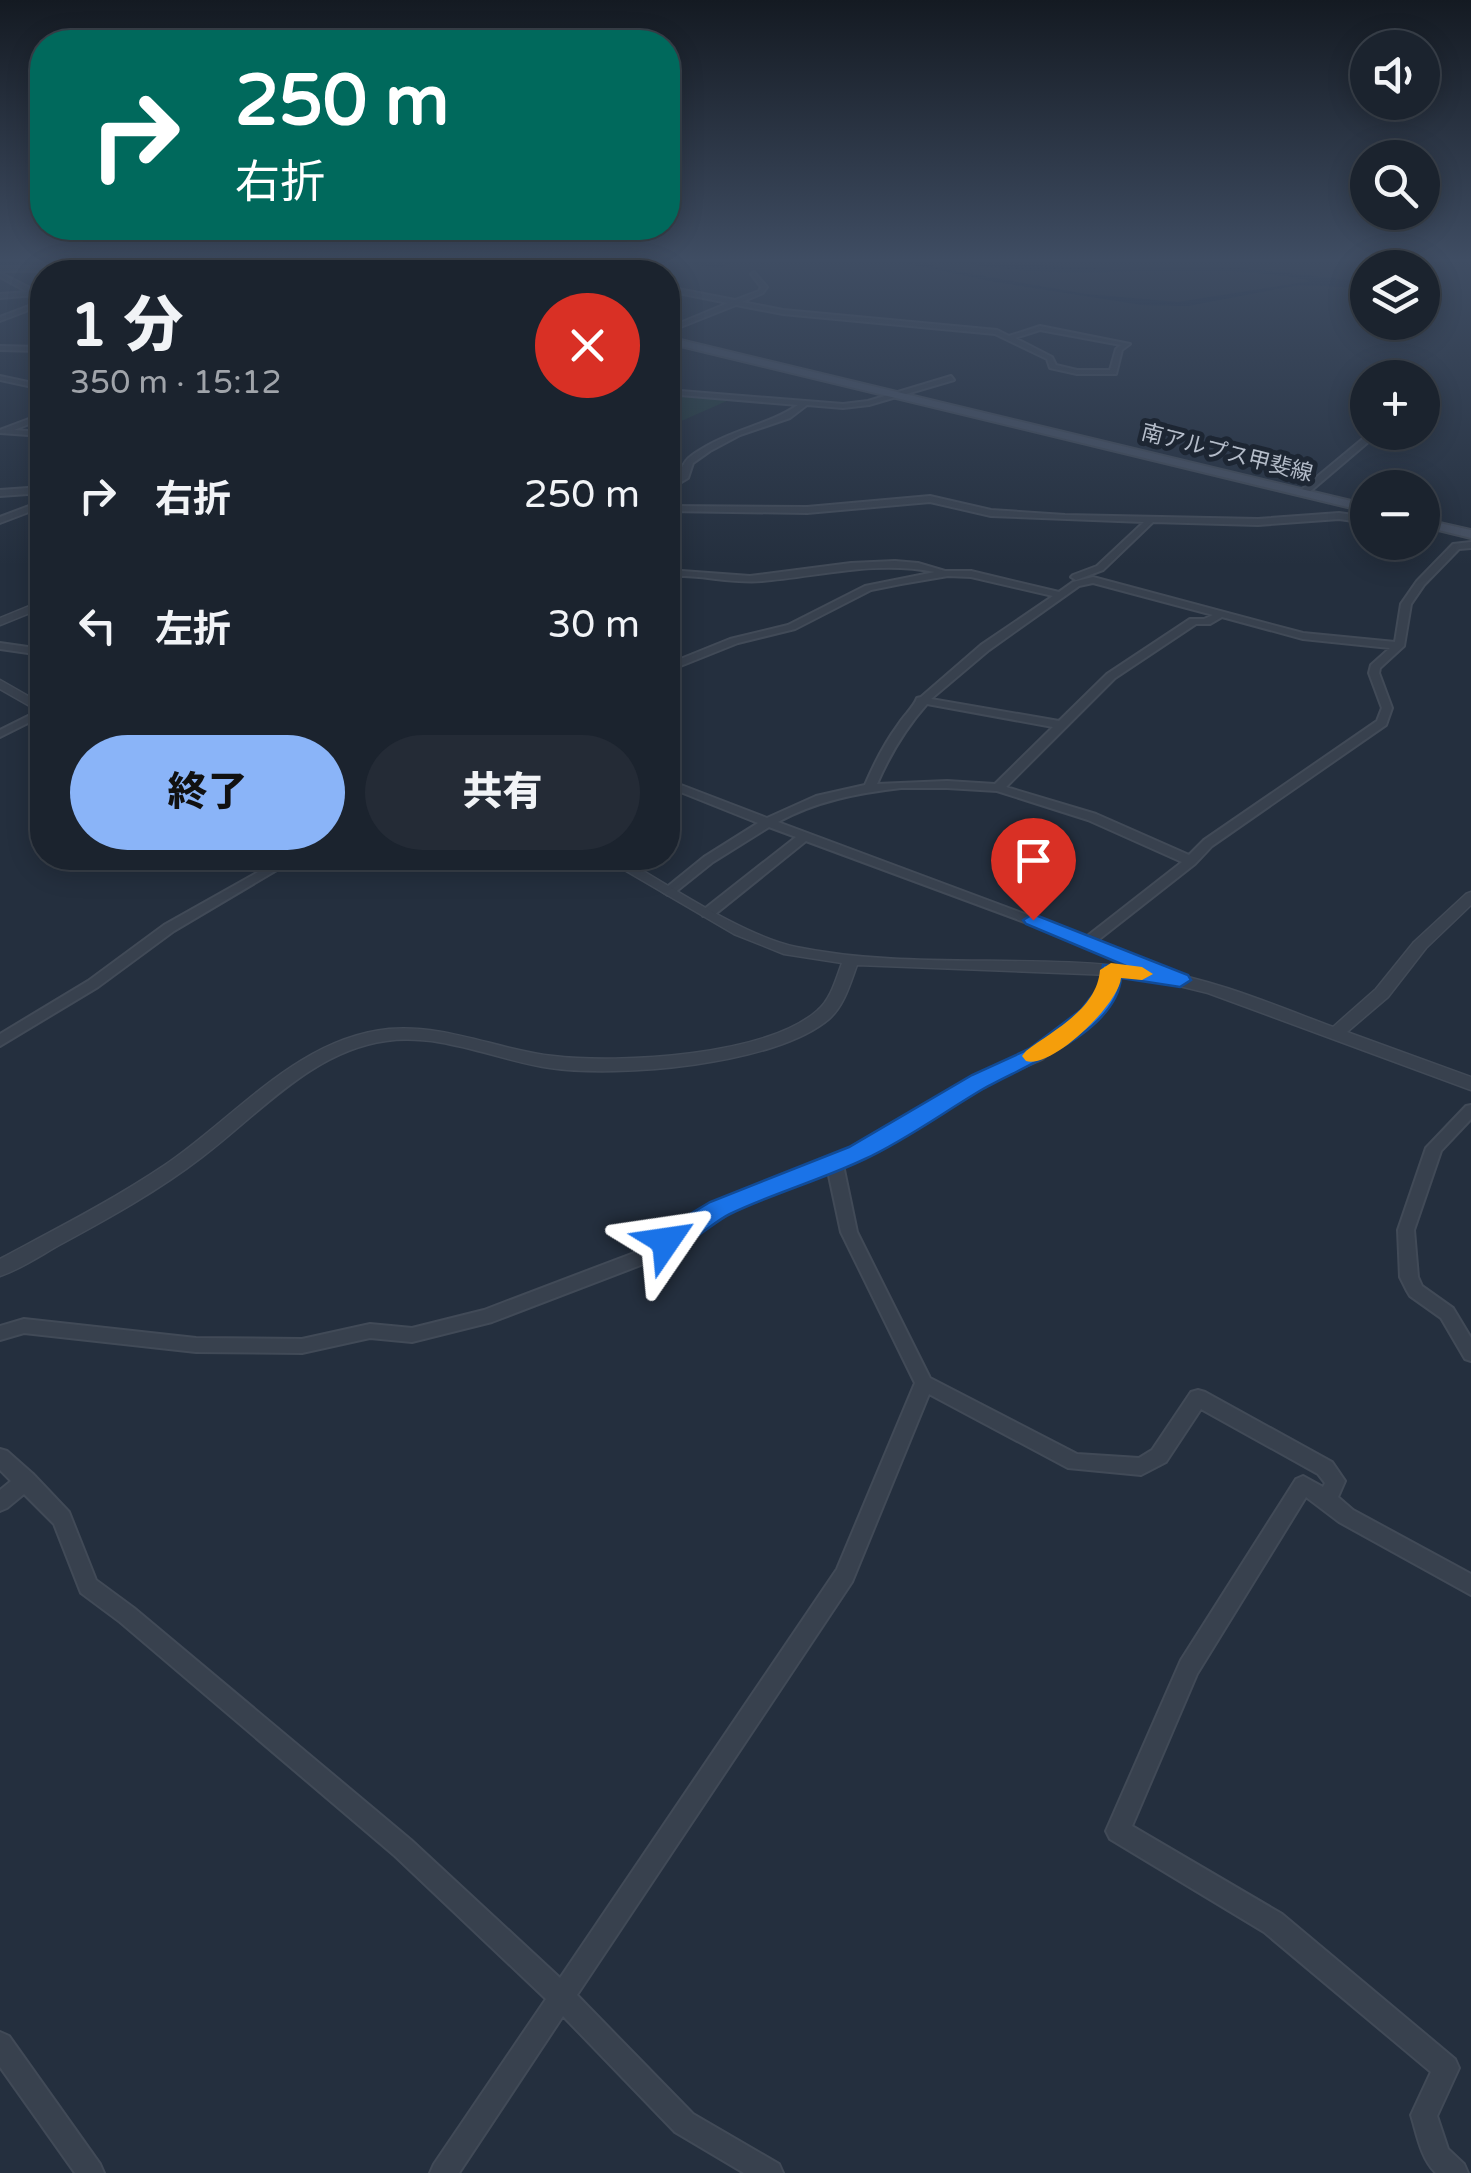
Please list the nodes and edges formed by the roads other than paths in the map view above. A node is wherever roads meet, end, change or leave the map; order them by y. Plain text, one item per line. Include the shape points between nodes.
1 (762, 362) edge
2 (1052, 362) edge
3 (1116, 362) edge
4 (0, 378) edge
5 (950, 378) dead end
6 (30, 384) edge
7 (680, 393) edge
8 (898, 395) junction
9 (804, 404) junction
10 (30, 421) edge
11 (1, 432) edge
12 (30, 433) edge
13 (1354, 450) edge
14 (680, 479) edge
15 (30, 491) edge
16 (1303, 492) junction
17 (0, 493) edge
18 (1350, 504) edge
19 (30, 509) edge
20 (680, 509) edge
21 (1350, 518) edge
22 (0, 520) edge
23 (1150, 521) junction
24 (1440, 526) edge
25 (1471, 534) edge
26 (1471, 545) edge
27 (680, 573) edge
28 (948, 573) junction
29 (1076, 584) junction
30 (1060, 595) junction
31 (30, 609) edge
32 (1218, 616) junction
33 (0, 622) edge
34 (0, 646) edge
35 (1399, 646) junction
36 (30, 650) edge
37 (680, 663) edge
38 (0, 684) edge
39 (921, 700) junction
40 (30, 703) edge
41 (30, 717) edge
42 (1062, 725) junction
43 (0, 734) edge
44 (870, 786) junction
45 (680, 788) edge
46 (998, 788) junction
47 (763, 822) junction
48 (803, 837) junction
49 (1190, 861) junction
50 (270, 870) edge
51 (632, 870) edge
52 (668, 891) junction
53 (1471, 897) edge
54 (708, 913) junction
55 (1088, 942) junction
56 (850, 962) junction
57 (1111, 970) junction
58 (1180, 980) junction
59 (1335, 1034) junction
60 (0, 1041) edge
61 (1471, 1084) edge
62 (1471, 1110) edge
63 (834, 1160) junction
64 (0, 1268) edge
65 (0, 1333) edge
66 (1471, 1354) edge
67 (924, 1383) junction
68 (0, 1457) edge
69 (26, 1480) junction
70 (1327, 1500) junction
71 (0, 1502) edge
72 (1471, 1586) edge
73 (561, 1996) junction
74 (0, 2045) edge
75 (90, 2173) edge
76 (444, 2173) edge
77 (770, 2173) edge
78 (1455, 2173) edge

1 - 8 main road, 南アルプス甲斐線
2 - 3 street via 1073,371 1113,372
4 - 6 street
5 - 8 street
7 - 9 street
8 - 9 street via 855,406
8 - 16 main road, 南アルプス甲斐線
9 - 14 street via 707,449
10 - 11 street
11 - 12 street
13 - 16 street
15 - 17 street
16 - 18 main road, 南アルプス甲斐線
19 - 22 street
20 - 23 street via 807,510 930,499 1008,515
21 - 23 street
23 - 29 street via 1100,568 1070,579
24 - 25 main road
26 - 35 street via 1456,546 1420,583 1406,604
27 - 28 street via 760,578 877,562
28 - 30 street
28 - 37 street via 868,588 808,620
29 - 30 street
29 - 32 street via 1093,580
30 - 39 street via 941,678
31 - 33 street
32 - 35 street via 1303,636
32 - 42 street via 1194,622 1111,676
34 - 36 street
35 - 49 street via 1375,666 1387,708 1382,723
38 - 40 street
39 - 42 street
39 - 44 street via 890,739
41 - 43 street
42 - 46 street
44 - 46 street
44 - 47 street
45 - 47 street
46 - 49 street via 1092,818
47 - 48 street
47 - 52 street
48 - 54 street
48 - 55 street
49 - 55 street
50 - 60 street
51 - 52 street
52 - 54 street
53 - 59 street
54 - 56 street via 790,951
55 - 58 street
56 - 57 street
56 - 64 street via 834,1004 802,1030 694,1058 620,1066 556,1062 410,1034 332,1050 171,1170
57 - 58 street
57 - 63 street via 1109,988 1089,1016 1037,1054
58 - 59 street
59 - 61 street
62 - 66 street via 1434,1148 1406,1230 1416,1291 1447,1313
63 - 65 street via 719,1208 640,1258 486,1316 412,1335 370,1332 302,1346 196,1344 24,1326
63 - 67 street via 848,1232
67 - 70 street via 1076,1462 1142,1467 1159,1456 1198,1398 1325,1468 1335,1481
67 - 73 street via 845,1576
68 - 69 street
69 - 71 street
69 - 73 street via 62,1518 96,1595 402,1848
70 - 72 street
70 - 78 street via 1303,1485 1292,1502 1189,1667 1118,1831 1274,1923 1446,2068 1424,2115 1438,2157
73 - 76 street
73 - 77 street via 684,2123
74 - 75 street

